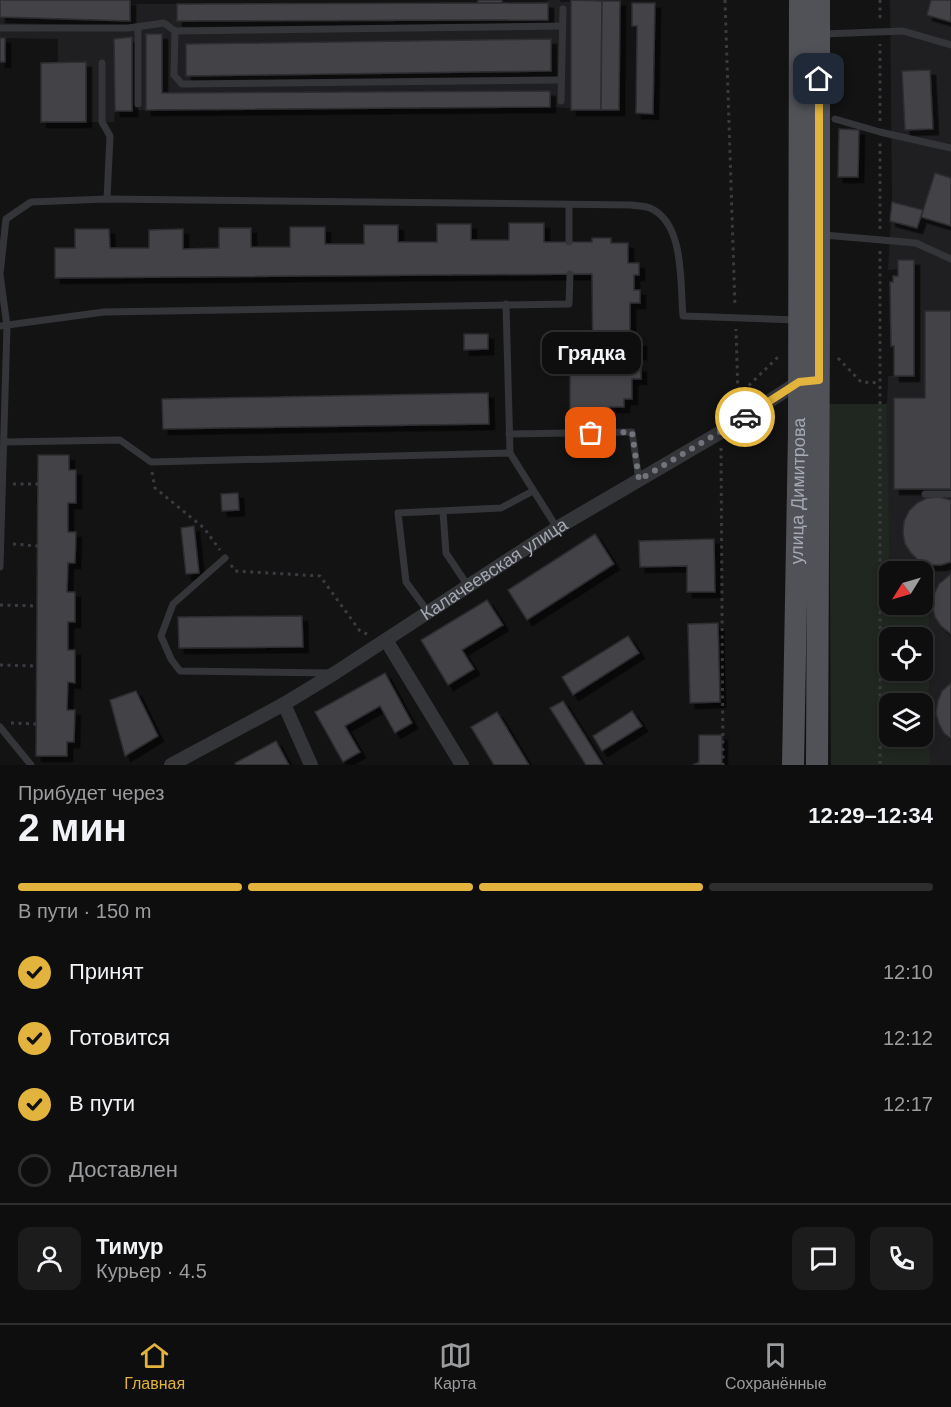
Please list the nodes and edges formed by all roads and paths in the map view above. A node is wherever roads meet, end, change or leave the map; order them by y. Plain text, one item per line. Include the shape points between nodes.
1 (725, 0) edge
2 (800, 0) edge
3 (819, 0) edge
4 (880, 0) edge
5 (563, 9) dead end
6 (562, 26) junction
7 (138, 27) junction
8 (0, 28) edge
9 (175, 31) junction
10 (880, 32) junction
11 (819, 34) junction
12 (951, 45) edge
13 (102, 63) dead end
14 (561, 80) junction
15 (561, 101) dead end
16 (138, 104) dead end
17 (835, 119) dead end
18 (880, 132) junction
19 (951, 148) edge
20 (106, 199) junction
21 (569, 205) junction
22 (818, 235) junction
23 (880, 240) junction
24 (569, 242) dead end
25 (951, 259) edge
26 (570, 274) dead end
27 (506, 304) junction
28 (735, 318) junction
29 (799, 320) junction
30 (3, 326) edge
31 (787, 351) dead end
32 (837, 357) dead end
33 (809, 381) junction
34 (880, 383) junction
35 (738, 396) junction
36 (721, 432) junction
37 (509, 434) junction
38 (4, 442) junction
39 (510, 453) junction
40 (151, 462) junction
41 (639, 480) junction
42 (2, 484) junction
43 (39, 484) dead end
44 (534, 491) junction
45 (925, 494) dead end
46 (951, 494) edge
47 (1, 500) edge
48 (443, 512) junction
49 (557, 528) junction
50 (1, 544) edge
51 (38, 546) dead end
52 (225, 558) junction
53 (0, 567) edge
54 (468, 586) junction
55 (0, 605) edge
56 (37, 606) dead end
57 (429, 613) junction
58 (386, 640) junction
59 (0, 665) edge
60 (37, 666) dead end
61 (335, 673) junction
62 (284, 704) junction
63 (9, 723) dead end
64 (36, 724) dead end
65 (0, 728) edge
66 (31, 765) edge
67 (171, 765) edge
68 (311, 765) edge
69 (462, 765) edge
70 (723, 765) edge
71 (793, 765) edge
72 (817, 765) edge
73 (880, 765) edge

1 - 28 path
2 - 29 main road, улица Димитрова
3 - 11 main road, улица Димитрова
4 - 10 path
5 - 6 lane
6 - 9 lane
6 - 14 lane
7 - 8 lane
7 - 9 lane via 164,23
7 - 16 lane
9 - 14 lane via 174,75 182,84
10 - 11 lane
10 - 12 lane via 903,32
10 - 18 path
11 - 22 main road, улица Димитрова
13 - 20 lane via 102,122 110,136
14 - 15 lane
17 - 18 lane
18 - 19 lane
18 - 23 path
20 - 21 lane
20 - 30 lane via 31,202 6,219 0,274
21 - 24 lane
21 - 28 lane via 649,208 661,216 671,227 676,244 683,316
22 - 23 lane
22 - 33 main road, улица Димитрова
23 - 25 lane via 916,243
23 - 34 path
26 - 27 lane via 569,304
27 - 30 lane via 104,312
27 - 37 lane
28 - 29 lane
28 - 35 path
29 - 33 main road, улица Димитрова
30 - 38 lane
31 - 35 path via 777,356
32 - 34 path via 861,382
33 - 36 street, Калачеевская улица
33 - 71 main road, улица Димитрова
33 - 72 main road, улица Димитрова
34 - 73 path
35 - 36 path
36 - 41 street, Калачеевская улица
36 - 70 path
37 - 39 lane
37 - 41 lane via 632,432
38 - 40 lane via 120,440
38 - 42 lane
39 - 40 lane
39 - 44 lane
40 - 52 path via 155,488 204,528
41 - 49 street, Калачеевская улица
42 - 43 path
42 - 47 lane
44 - 48 lane via 501,508
44 - 49 lane
45 - 46 lane
47 - 50 lane
48 - 54 lane via 446,553
48 - 57 lane via 398,513 406,582
49 - 54 street, Калачеевская улица
50 - 51 path
50 - 53 lane
52 - 58 path via 235,571 320,576 360,632
52 - 61 lane via 172,604 161,636 180,671
54 - 57 street, Калачеевская улица
55 - 56 path
57 - 58 street, Калачеевская улица
58 - 61 street, Калачеевская улица
58 - 69 street
59 - 60 path
61 - 62 street, Калачеевская улица
62 - 67 street, Калачеевская улица
62 - 68 street
63 - 64 path
65 - 66 lane

